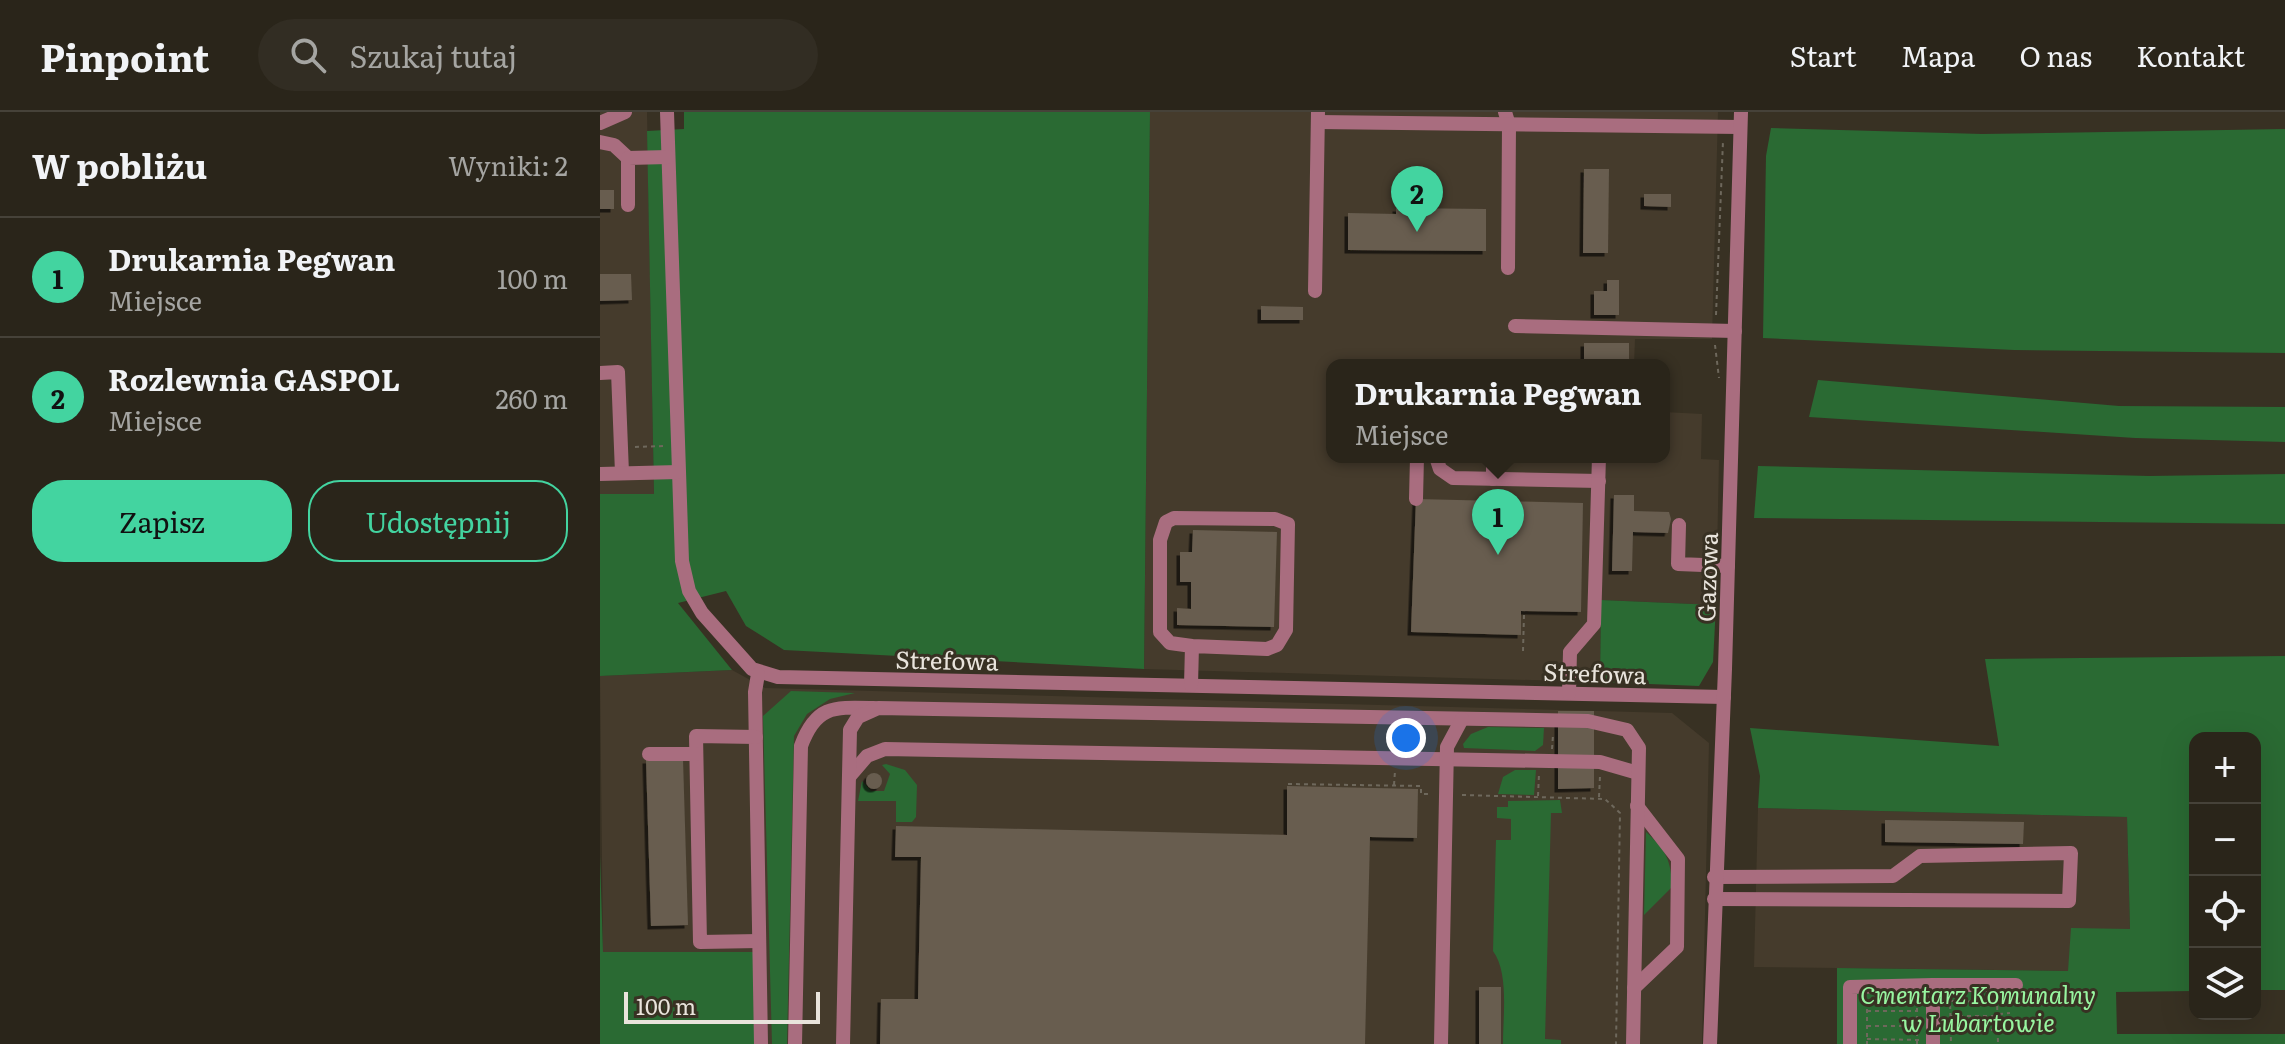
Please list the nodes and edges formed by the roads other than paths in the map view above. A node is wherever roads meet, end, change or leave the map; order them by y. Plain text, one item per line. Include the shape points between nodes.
1 (625, 112) edge
2 (667, 112) edge
3 (1318, 117) edge
4 (1507, 118) edge
5 (1555, 118) edge
6 (1740, 120) edge
7 (600, 123) edge
8 (600, 142) edge
9 (668, 157) junction
10 (628, 158) junction
11 (628, 205) dead end
12 (1508, 268) dead end
13 (1315, 291) dead end
14 (1515, 326) dead end
15 (1735, 331) junction
16 (600, 373) edge
17 (1417, 463) edge
18 (1439, 463) edge
19 (1493, 463) edge
20 (1599, 463) edge
21 (678, 472) junction
22 (622, 473) junction
23 (600, 474) edge
24 (1493, 479) junction
25 (1599, 481) junction
26 (1416, 499) dead end
27 (1679, 525) dead end
28 (1728, 566) junction
29 (1192, 646) junction
30 (758, 674) junction
31 (1191, 685) junction
32 (1451, 691) junction
33 (1569, 693) junction
34 (1724, 697) junction
35 (878, 708) junction
36 (1456, 718) junction
37 (756, 737) junction
38 (649, 754) dead end
39 (696, 754) junction
40 (1447, 761) junction
41 (1638, 773) junction
42 (849, 778) junction
43 (1637, 806) junction
44 (1714, 877) junction
45 (1714, 899) junction
46 (759, 941) junction
47 (1933, 985) junction
48 (2016, 985) dead end
49 (1634, 988) junction
50 (1933, 1042) edge
51 (761, 1044) edge
52 (795, 1044) edge
53 (843, 1044) edge
54 (1441, 1044) edge
55 (1633, 1044) edge
56 (1710, 1044) edge
57 (1850, 1044) edge

1 - 7 street
2 - 9 street
3 - 4 street
3 - 13 street
4 - 5 street
4 - 12 street
5 - 6 street
6 - 15 street, Gazowa
8 - 10 street via 614,145
9 - 10 street
9 - 21 street
10 - 11 street
14 - 15 street
15 - 28 street, Gazowa
16 - 22 street via 618,372
17 - 26 street
18 - 24 street via 1445,475
19 - 24 street
20 - 25 street
21 - 22 street
21 - 30 street via 682,561 689,591 702,613
22 - 23 street
24 - 25 street
25 - 33 street via 1594,624 1570,652
27 - 28 street via 1678,564
28 - 34 street, Gazowa
29 - 29 street via 1277,645 1286,630 1288,524 1275,519 1166,522 1160,540 1160,632 1170,643
29 - 31 street
30 - 31 street, Strefowa
30 - 37 street
31 - 32 street, Strefowa
32 - 33 street, Strefowa
32 - 36 street
33 - 34 street, Strefowa
34 - 44 street, Gazowa
35 - 36 street
35 - 42 street via 858,717 850,730
35 - 52 street via 834,707 818,715 801,746
36 - 40 street
36 - 41 street via 1588,721 1627,730 1639,748
37 - 39 street via 696,736
37 - 46 street
38 - 39 street
39 - 46 street via 700,942
40 - 41 street via 1600,762
40 - 42 street via 885,749 867,756
40 - 54 street
41 - 43 street
42 - 53 street
43 - 49 street
43 - 49 street via 1678,859 1680,883 1677,947
44 - 45 street, Gazowa
44 - 45 street via 1893,876 1920,856 2071,853 2069,901
45 - 56 street, Gazowa
46 - 51 street
47 - 48 street
47 - 50 street
47 - 57 street via 1850,987
49 - 55 street

